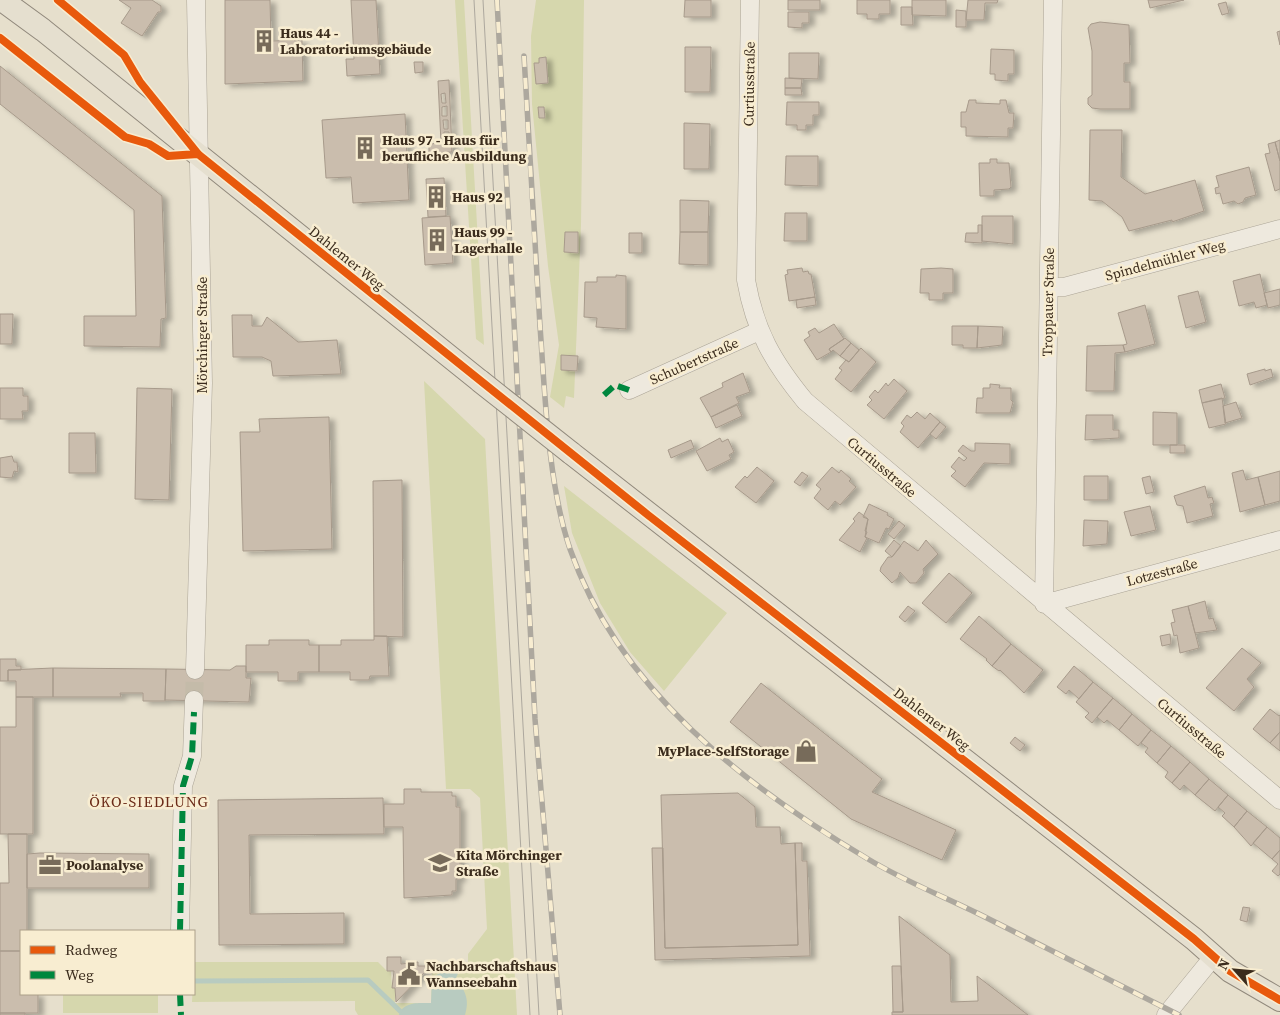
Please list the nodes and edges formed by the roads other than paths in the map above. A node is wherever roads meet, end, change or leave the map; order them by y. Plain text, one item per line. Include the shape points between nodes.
1 (2, 0) edge
2 (196, 0) edge
3 (750, 0) edge
4 (1053, 0) edge
5 (198, 154) junction
6 (1280, 229) edge
7 (1049, 287) junction
8 (758, 331) junction
9 (628, 390) dead end
10 (1280, 540) edge
11 (1044, 604) junction
12 (195, 670) tunnel mouth
13 (194, 700) tunnel mouth
14 (1280, 800) edge
15 (180, 930) edge
16 (1214, 956) junction
17 (1280, 1000) edge
18 (1166, 1015) edge

1 - 5 main road, Dahlemer Weg
2 - 5 street, Mörchinger Straße
3 - 8 street, Curtiusstraße via 746,280
4 - 7 street, Troppauer Straße
5 - 12 street, Mörchinger Straße via 203,383
5 - 16 main road, Dahlemer Weg, bridge via 571,453
6 - 7 street, Spindelmühler Weg via 1064,287
7 - 11 street, Troppauer Straße
8 - 9 street, Schubertstraße
8 - 11 street, Curtiusstraße via 779,369 805,401
10 - 11 street, Lotzestraße
11 - 14 street, Curtiusstraße
13 - 15 street via 192,756 183,786
16 - 17 main road, Dahlemer Weg via 1230,970
16 - 18 street

